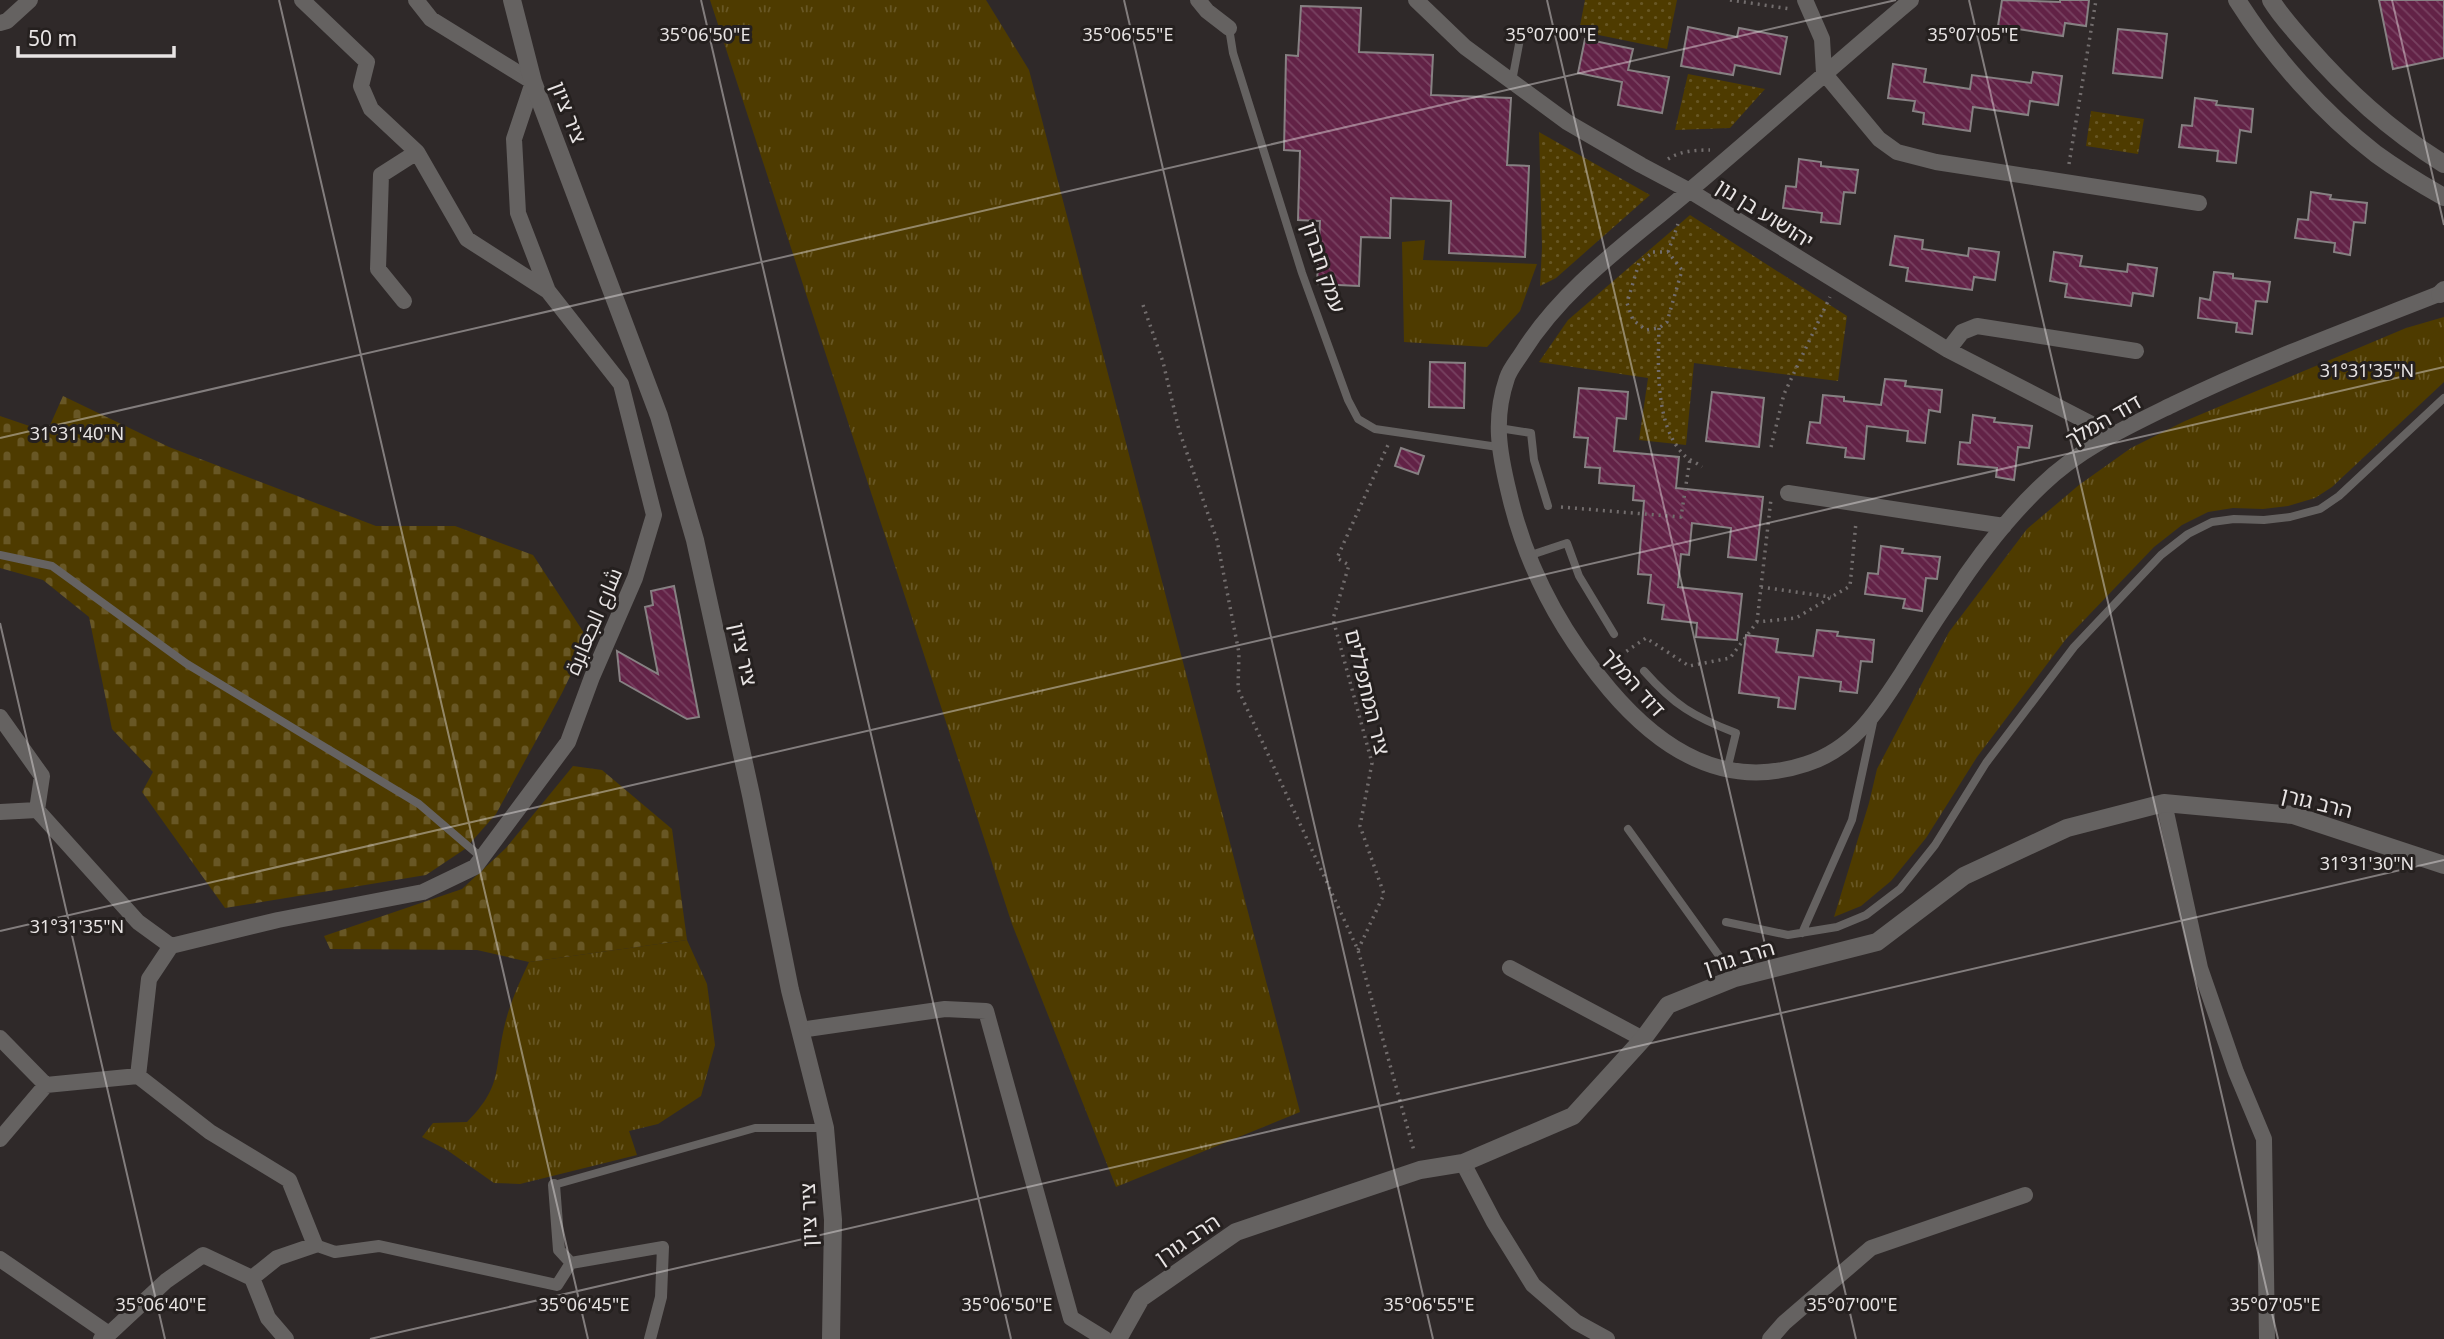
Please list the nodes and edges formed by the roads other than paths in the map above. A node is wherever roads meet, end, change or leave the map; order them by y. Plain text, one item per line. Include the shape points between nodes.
1 (30, 0) edge
2 (302, 0) edge
3 (416, 0) edge
4 (512, 0) edge
5 (1199, 0) edge
6 (1416, 0) edge
7 (1911, 0) edge
8 (2237, 0) edge
9 (2271, 0) edge
10 (1807, 6) edge
11 (0, 23) edge
12 (1229, 28) joint
13 (1520, 39) dead end
14 (1824, 73) junction
15 (1512, 81) junction
16 (533, 82) junction
17 (418, 152) junction
18 (2444, 164) edge
19 (1690, 191) junction
20 (2443, 197) edge
21 (2199, 203) dead end
22 (548, 291) junction
23 (2443, 292) edge
24 (404, 301) dead end
25 (1948, 349) junction
26 (2136, 351) dead end
27 (2444, 398) edge
28 (1498, 428) junction
29 (2111, 435) junction
30 (1498, 447) junction
31 (1780, 491) road end
32 (1548, 506) road end
33 (2004, 526) junction
34 (0, 555) edge
35 (1528, 555) junction
36 (1614, 635) dead end
37 (1644, 671) dead end
38 (1875, 714) junction
39 (0, 717) edge
40 (1727, 771) junction
41 (2164, 803) junction
42 (37, 810) junction
43 (0, 812) edge
44 (1628, 829) dead end
45 (482, 858) junction
46 (2444, 864) edge
47 (1726, 922) dead end
48 (1802, 933) junction
49 (171, 946) junction
50 (1510, 968) dead end
51 (1735, 978) junction
52 (800, 1030) junction
53 (0, 1038) edge
54 (1643, 1039) junction
55 (138, 1076) junction
56 (46, 1085) junction
57 (825, 1128) junction
58 (0, 1139) edge
59 (1463, 1163) junction
60 (554, 1185) joint
61 (2025, 1195) dead end
62 (315, 1244) junction
63 (0, 1259) edge
64 (571, 1263) junction
65 (252, 1278) junction
66 (105, 1337) edge
67 (286, 1339) edge
68 (650, 1339) edge
69 (831, 1339) edge
70 (1105, 1339) edge
71 (1118, 1339) edge
72 (1607, 1339) edge
73 (1770, 1339) edge
74 (2267, 1339) edge

1 - 11 street
2 - 17 street via 368,62 361,86 371,109
3 - 16 street via 431,19
4 - 16 street, ציר ציון
5 - 12 street, עמק חברון
6 - 15 street, יהושוע בן נון via 1465,47
7 - 14 street, דוד המלך
8 - 20 street via 2259,33 2326,109 2376,154
9 - 18 street via 2346,89 2394,131
10 - 14 street via 1822,39
12 - 30 lane, עמק חברון via 1302,273 1358,419 1376,429
13 - 15 lane
14 - 19 street, דוד המלך
14 - 21 street via 1879,139 1917,159
15 - 19 street, יהושוע בן נון via 1567,122
16 - 22 street, شارع الجعابرة via 514,139 518,213
16 - 52 street, ציר ציון via 659,416 695,540
17 - 22 street via 467,239
17 - 24 street via 382,176 378,269
19 - 25 street, יהושוע בן נון
19 - 28 street, דוד המלך via 1605,260 1551,313 1508,374
22 - 45 street, شارع الجعابرة via 621,384 654,515 635,578 568,742
23 - 29 street, דוד המלך via 2300,348
25 - 26 street via 1962,332 1977,326
25 - 29 street, יהושוע בן נון
27 - 48 lane via 2320,509 2290,517 2211,522 2161,555 2066,657 1994,751 1935,845 1900,889 1867,915 1837,927
28 - 30 street, דוד המלך
28 - 32 lane via 1531,433
29 - 33 street, דוד המלך via 2044,483
30 - 35 street, דוד המלך
31 - 33 street
33 - 38 street, דוד המלך via 1952,595
34 - 45 lane via 52,566 187,664 419,804
35 - 36 lane via 1567,543 1585,587
35 - 40 street, דוד המלך via 1560,622 1630,713 1651,733 1699,763
37 - 40 lane via 1689,713 1736,733
38 - 40 street, דוד המלך via 1835,752 1810,763 1784,771
38 - 48 lane via 1852,820
39 - 42 street via 42,776
41 - 46 street, הרב גורן via 2293,816
41 - 51 street, הרב גורן via 2067,828 1964,876 1877,942
41 - 74 street via 2200,968 2263,1139
42 - 43 street
42 - 49 street via 138,922
44 - 51 lane
45 - 49 street, شارع الجعابرة via 475,867 423,892
47 - 48 lane via 1766,932
49 - 55 street via 149,979
50 - 54 street
51 - 54 street, הרב גורן via 1668,1004
52 - 57 street, ציר ציון
52 - 70 street via 945,1009 986,1011 1071,1318
53 - 56 street
54 - 59 street, הרב גורן via 1573,1116
55 - 56 street
55 - 62 street via 210,1132 289,1180
56 - 58 street
57 - 60 lane via 755,1128
57 - 69 street, ציר ציון via 833,1220
59 - 71 street, הרב גורן via 1420,1170 1236,1232 1141,1298
59 - 72 street via 1533,1285 1576,1322
60 - 64 street via 559,1250
61 - 73 street via 1871,1248
62 - 64 street via 335,1252 379,1246 557,1285
62 - 65 street via 277,1258
63 - 66 street
64 - 68 street via 663,1247 662,1297
65 - 66 street via 203,1255 166,1280
65 - 67 street via 268,1318

